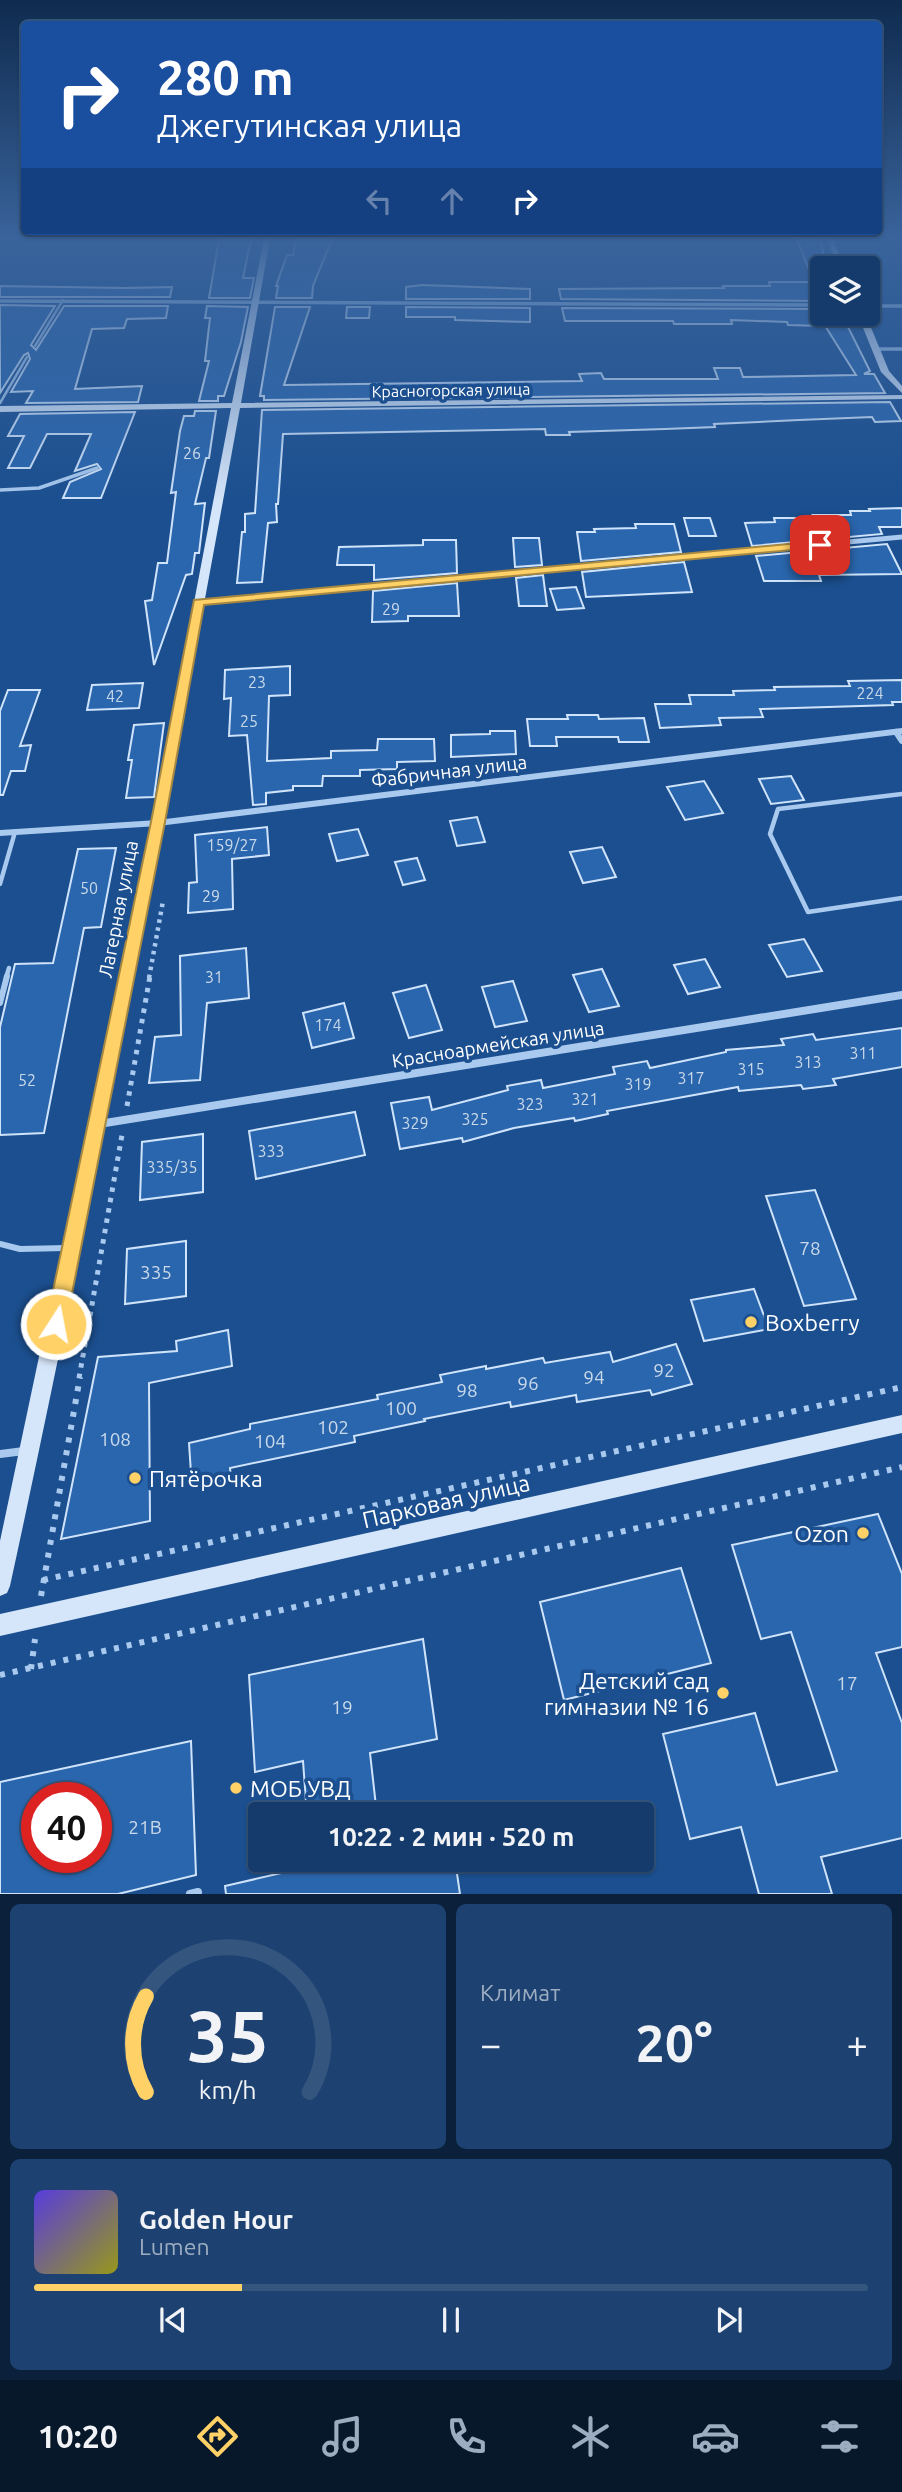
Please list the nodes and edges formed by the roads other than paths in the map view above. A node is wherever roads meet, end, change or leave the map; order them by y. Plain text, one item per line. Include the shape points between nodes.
1 (47, 327) edge
2 (251, 327) edge
3 (867, 327) edge
4 (35, 346) dead end
5 (876, 349) junction
6 (902, 349) edge
7 (27, 357) dead end
8 (902, 391) edge
9 (902, 397) edge
10 (0, 402) edge
11 (234, 408) junction
12 (0, 409) edge
13 (97, 468) dead end
14 (0, 490) edge
15 (902, 537) edge
16 (198, 602) junction
17 (899, 731) edge
18 (902, 741) edge
19 (902, 794) edge
20 (158, 822) junction
21 (15, 832) junction
22 (0, 833) edge
23 (0, 884) edge
24 (902, 898) edge
25 (9, 968) dead end
26 (902, 995) edge
27 (0, 1003) edge
28 (98, 1124) junction
29 (0, 1244) edge
30 (71, 1247) junction
31 (902, 1424) edge
32 (30, 1451) junction
33 (0, 1454) edge
34 (0, 1586) edge
35 (0, 1625) edge

1 - 4 lane
2 - 11 street, Лагерная улица
3 - 5 street
5 - 6 street
5 - 8 street via 885,372
7 - 10 lane
9 - 11 street, Красногорская улица
11 - 12 street, Красногорская улица
11 - 16 street, Лагерная улица
13 - 14 lane via 40,488
15 - 16 street
16 - 20 street, Лагерная улица
17 - 18 street
17 - 20 street, Фабричная улица
19 - 24 lane via 778,809 770,834 808,912
20 - 21 street, Фабричная улица
20 - 28 street, Лагерная улица
21 - 22 street, Фабричная улица
21 - 23 lane
25 - 27 lane
26 - 28 street, Красноармейская улица
28 - 30 street, Лагерная улица
29 - 30 lane via 20,1249
30 - 32 street, Лагерная улица
31 - 35 street, Парковая улица
32 - 33 lane
32 - 34 street, Лагерная улица

